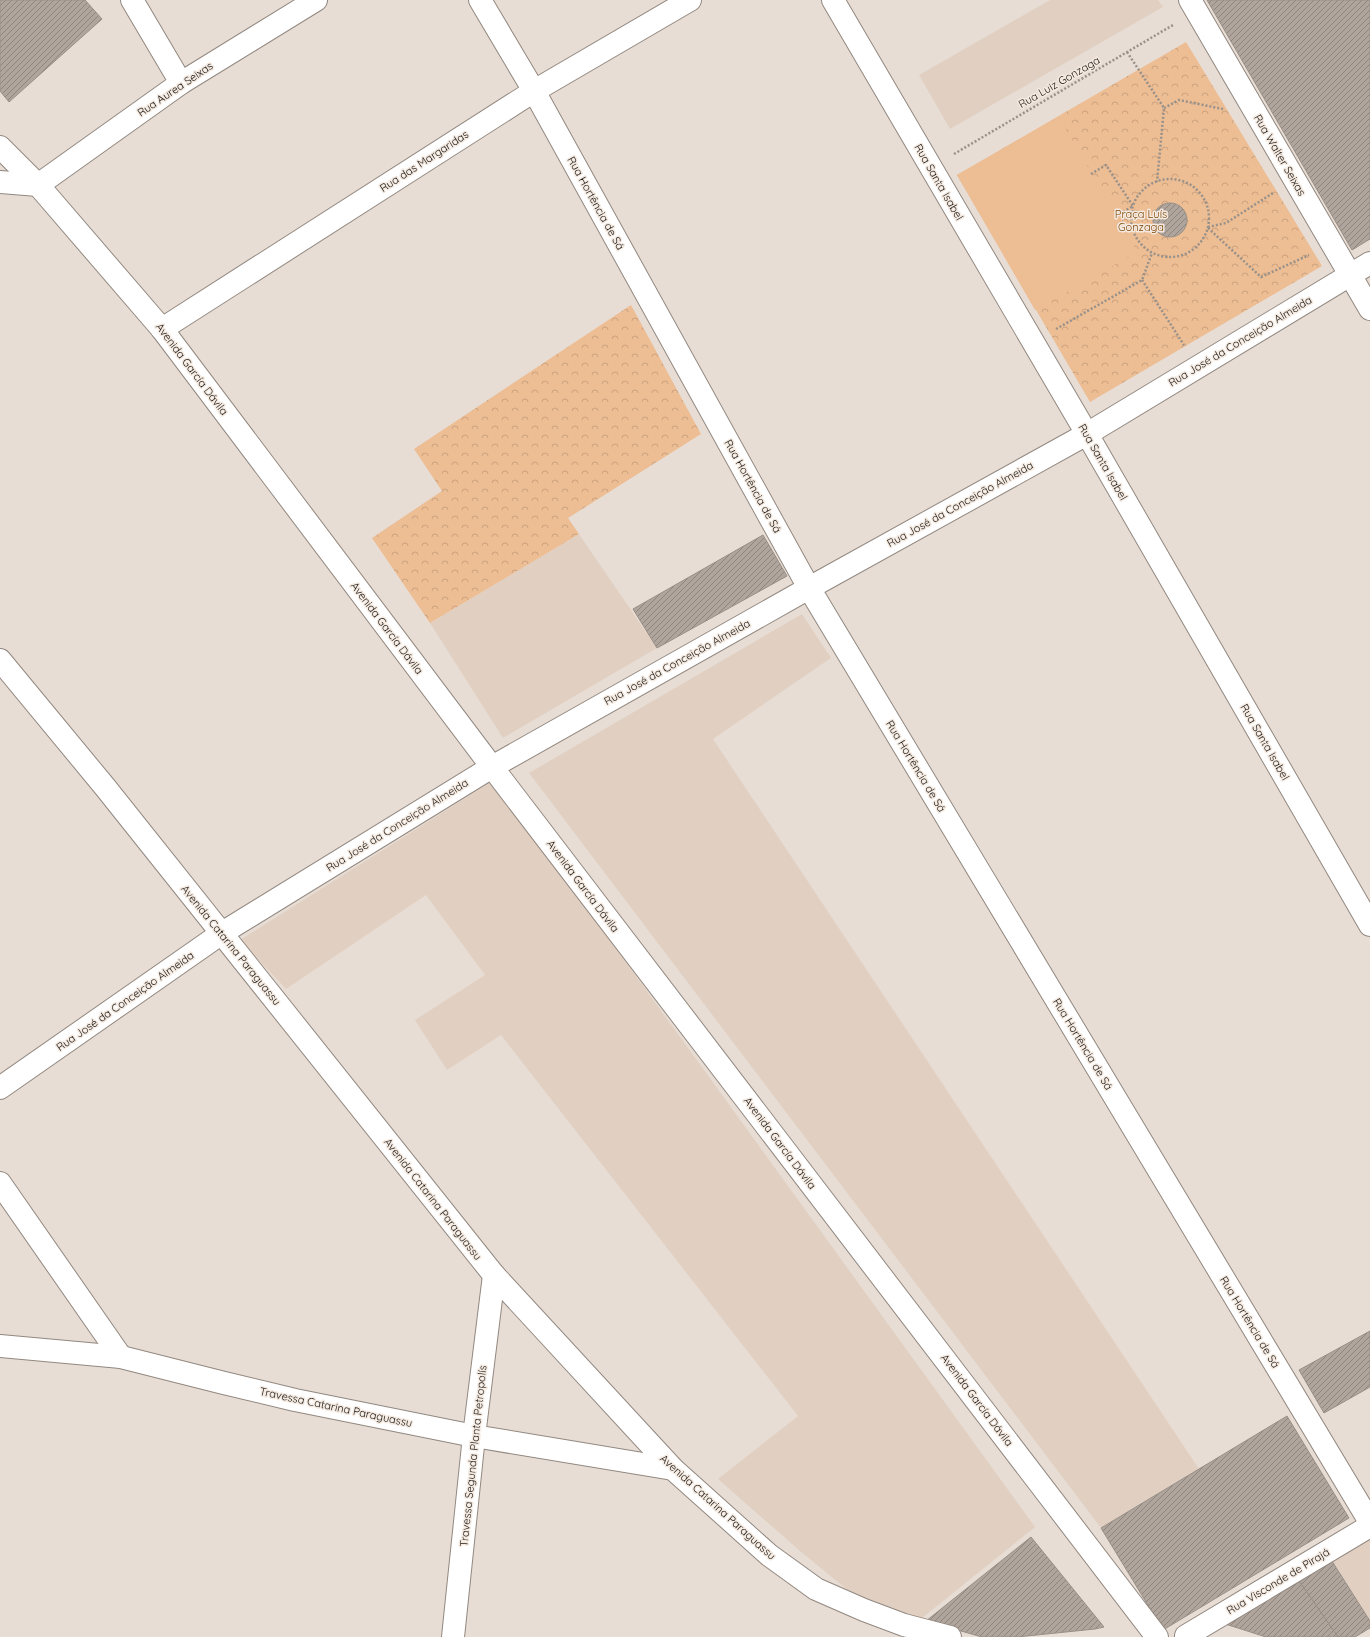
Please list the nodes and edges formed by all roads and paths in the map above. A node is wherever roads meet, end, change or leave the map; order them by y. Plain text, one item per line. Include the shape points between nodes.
1 (132, 0) edge
2 (316, 0) edge
3 (480, 0) edge
4 (690, 0) edge
5 (833, 0) edge
6 (1193, 6) edge
7 (1127, 52) junction
8 (181, 83) junction
9 (534, 91) junction
10 (1164, 108) junction
11 (1258, 117) junction
12 (0, 147) edge
13 (931, 167) junction
14 (1091, 174) dead end
15 (1295, 179) junction
16 (0, 182) edge
17 (1157, 182) junction
18 (38, 185) junction
19 (1133, 206) junction
20 (1116, 216) dead end
21 (1207, 228) junction
22 (1333, 244) junction
23 (1152, 253) junction
24 (1370, 263) edge
25 (1350, 274) junction
26 (1142, 280) junction
27 (1370, 309) edge
28 (162, 329) junction
29 (1033, 342) junction
30 (1198, 367) junction
31 (1087, 434) junction
32 (809, 588) junction
33 (0, 660) edge
34 (492, 767) junction
35 (1370, 925) edge
36 (222, 933) junction
37 (0, 1088) edge
38 (0, 1183) edge
39 (494, 1275) junction
40 (0, 1346) edge
41 (121, 1357) junction
42 (474, 1436) junction
43 (673, 1468) junction
44 (1370, 1522) edge
45 (1370, 1526) edge
46 (1152, 1636) edge
47 (1189, 1636) edge
48 (453, 1637) edge
49 (950, 1637) edge

1 - 8 street
2 - 8 street, Rua Aurea Seixas
3 - 9 street, Rua Hortência de Sá
4 - 9 street, Rua das Margaridas
5 - 13 street, Rua Santa Isabel
6 - 7 path, Rua Luiz Gonzaga
6 - 11 street, Rua Walter Seixas
7 - 10 path
7 - 13 path, Rua Luiz Gonzaga
8 - 18 street, Rua Aurea Seixas
9 - 28 street, Rua das Margaridas
9 - 32 street, Rua Hortência de Sá
10 - 11 path via 1179,100
10 - 17 path
11 - 15 street, Rua Walter Seixas
12 - 18 street, Avenida García Dávila
13 - 29 street, Rua Santa Isabel
14 - 19 path via 1106,165
15 - 21 path via 1226,223
15 - 22 street, Rua Walter Seixas
16 - 18 street
17 - 19 path via 1146,188 1137,197
17 - 21 path via 1169,180 1193,187 1202,196 1207,207
18 - 28 street, Avenida García Dávila
19 - 20 path
19 - 23 path via 1131,222 1134,235
21 - 22 path via 1261,277
21 - 23 path via 1200,243 1190,252 1165,257
22 - 25 street, Rua Walter Seixas
23 - 26 path
24 - 25 street, Rua José da Conceição Almeida
25 - 27 street, Rua Walter Seixas
25 - 30 street, Rua José da Conceição Almeida
26 - 29 path
26 - 30 path
28 - 34 street, Avenida García Dávila
29 - 31 street, Rua Santa Isabel
30 - 31 street, Rua José da Conceição Almeida
31 - 32 street, Rua José da Conceição Almeida
31 - 35 street, Rua Santa Isabel
32 - 34 street, Rua José da Conceição Almeida
32 - 44 street, Rua Hortência de Sá
33 - 36 street, Avenida Catarina Paraguassu
34 - 36 street, Rua José da Conceição Almeida
34 - 46 street, Avenida García Dávila
36 - 37 street, Rua José da Conceição Almeida
36 - 39 street, Avenida Catarina Paraguassu
38 - 41 street
39 - 42 street, Travessa Segunda Planta Petropolís
39 - 43 street, Avenida Catarina Paraguassu
40 - 41 street, Travessa Catarina Paraguassu
41 - 42 street, Travessa Catarina Paraguassu via 288,1398
42 - 43 street, Travessa Catarina Paraguassu
42 - 48 street, Travessa Segunda Planta Petropolís
43 - 49 street, Avenida Catarina Paraguassu via 769,1555 816,1588 904,1625
45 - 47 street, Rua Visconde de Pirajá
46 - 47 street

